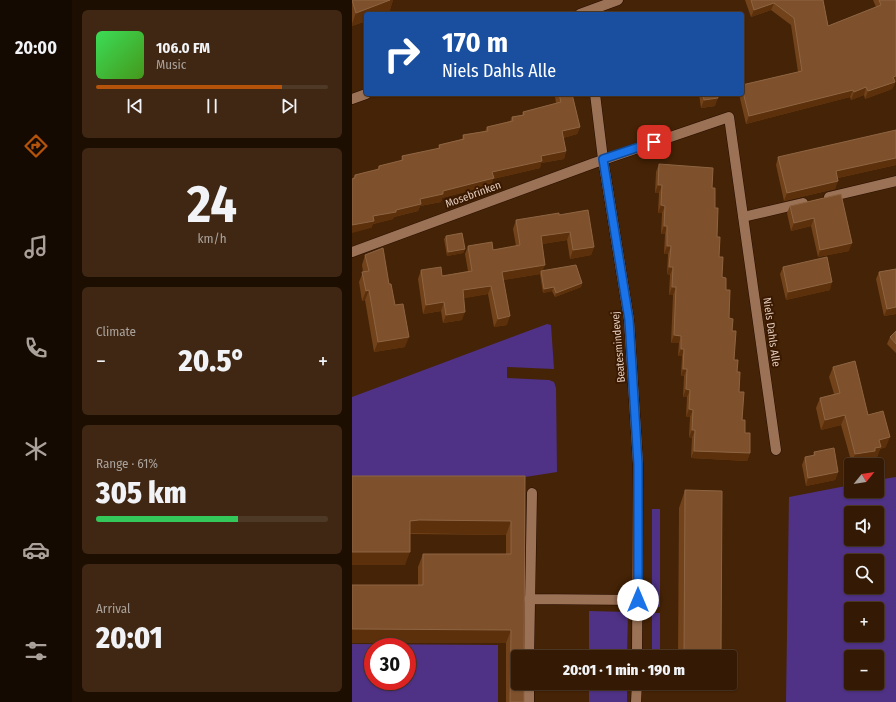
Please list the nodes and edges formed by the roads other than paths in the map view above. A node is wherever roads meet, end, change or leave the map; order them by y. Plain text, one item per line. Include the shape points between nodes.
1 (618, 0) edge
2 (587, 12) edge
3 (364, 95) edge
4 (595, 96) edge
5 (352, 99) edge
6 (603, 159) junction
7 (896, 181) edge
8 (743, 217) junction
9 (352, 252) edge
10 (776, 450) dead end
11 (532, 493) dead end
12 (530, 599) junction
13 (638, 600) junction
14 (529, 650) edge
15 (637, 650) edge
16 (529, 690) edge
17 (637, 690) edge
18 (529, 702) edge
19 (636, 702) edge

1 - 2 street
3 - 5 street
4 - 6 street, Beatesmindevej
6 - 8 street, Niels Dahls Alle via 729,117
6 - 9 street, Mosebrinken
6 - 13 street, Beatesmindevej via 629,320 638,464
7 - 8 street
8 - 10 street, Niels Dahls Alle
11 - 12 street
12 - 13 street
12 - 14 street
13 - 15 street, Beatesmindevej
16 - 18 street
17 - 19 street

